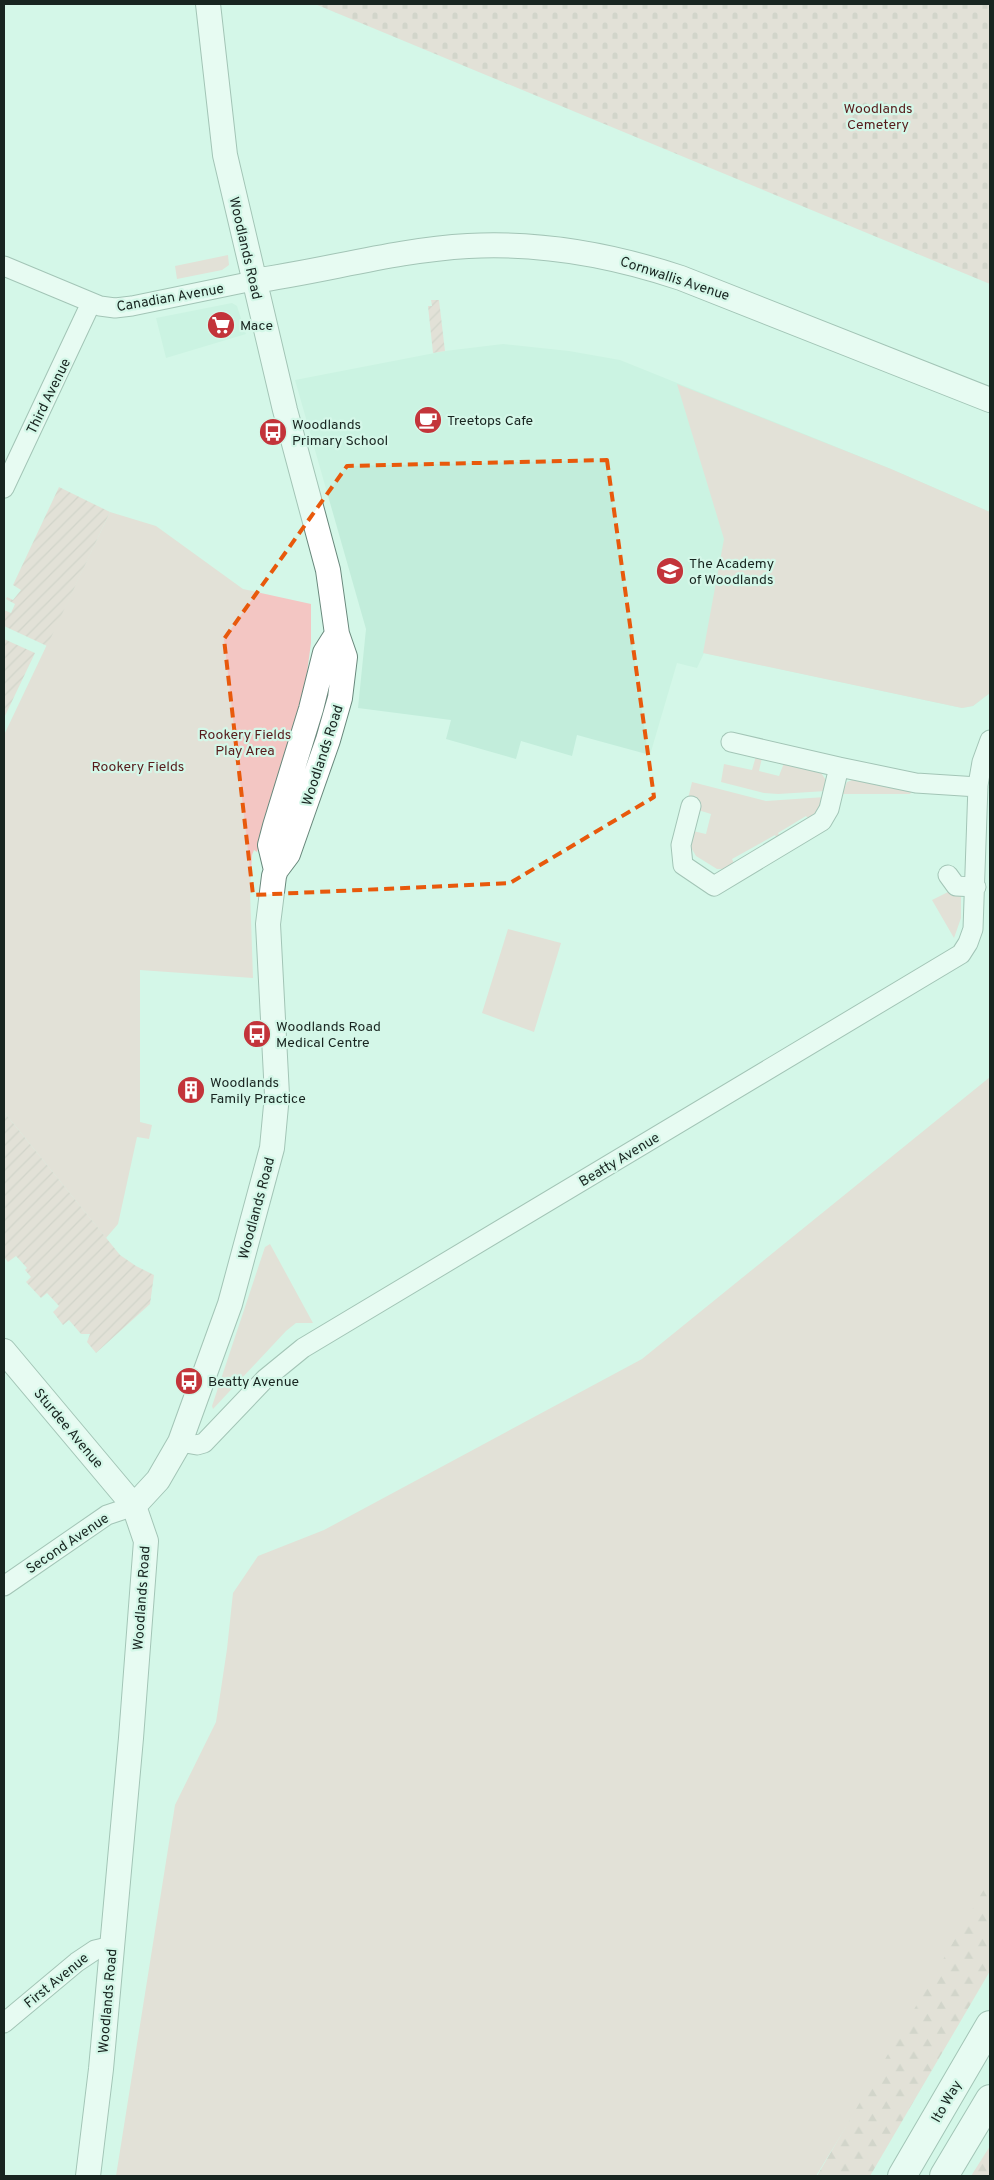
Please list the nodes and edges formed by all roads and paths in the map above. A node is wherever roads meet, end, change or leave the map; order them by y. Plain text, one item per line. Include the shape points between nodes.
1 (208, 4) edge
2 (4, 266) edge
3 (254, 281) junction
4 (91, 303) junction
5 (990, 400) edge
6 (4, 488) edge
7 (990, 740) edge
8 (731, 742) dead end
9 (839, 767) junction
10 (978, 787) junction
11 (691, 806) dead end
12 (984, 827) edge
13 (948, 875) dead end
14 (976, 886) junction
15 (4, 1350) edge
16 (180, 1442) junction
17 (134, 1506) junction
18 (4, 1586) edge
19 (112, 1946) junction
20 (4, 2023) edge
21 (990, 2025) edge
22 (990, 2099) edge
23 (88, 2176) edge
24 (902, 2176) edge
25 (944, 2176) edge

1 - 3 street, Woodlands Road via 225,155
2 - 4 street, Canadian Avenue
3 - 4 street, Canadian Avenue via 132,306 112,308
3 - 5 street, Cornwallis Avenue via 419,251 468,246 513,245 570,250 640,264 681,278
3 - 16 street, Woodlands Road via 328,570 337,634 345,658 340,698 326,748 288,854 276,870 268,924 277,1094 272,1148 230,1304
4 - 6 street, Third Avenue
7 - 10 street, Beatty Avenue
8 - 9 street
9 - 10 street via 920,783
9 - 11 street via 830,809 822,821 714,886 683,866 680,845
10 - 12 street, Beatty Avenue
12 - 14 street, Beatty Avenue
13 - 14 street via 956,886
14 - 16 street, Beatty Avenue via 973,932 957,957 303,1348 265,1379 204,1443
15 - 17 street, Sturdee Avenue
16 - 17 street, Woodlands Road via 158,1480
17 - 18 street, Second Avenue via 107,1515
17 - 19 street, Woodlands Road via 146,1541
19 - 20 street, First Avenue via 95,1950 77,1962
19 - 23 street, Woodlands Road
21 - 24 main road, Ito Way
22 - 25 main road

